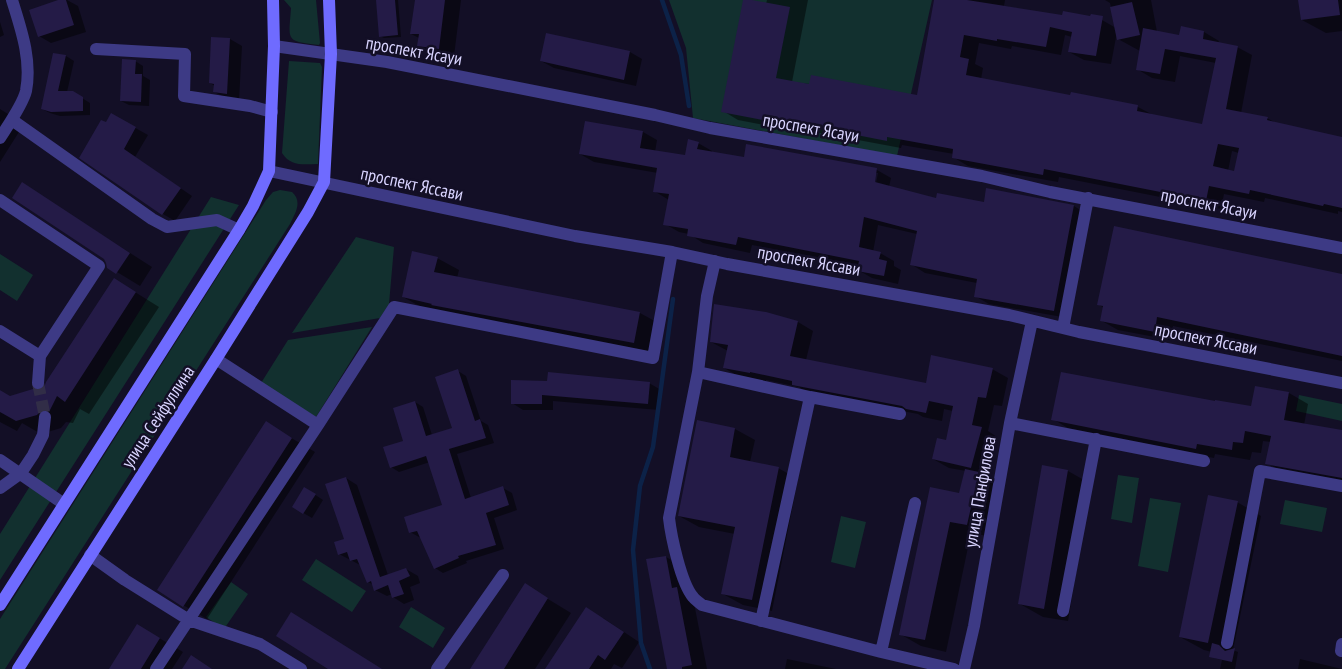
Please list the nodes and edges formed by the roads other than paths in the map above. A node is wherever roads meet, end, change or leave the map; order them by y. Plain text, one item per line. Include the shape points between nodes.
1 (12, 0) edge
2 (272, 0) edge
3 (329, 0) edge
4 (274, 46) junction
5 (96, 49) dead end
6 (332, 54) junction
7 (272, 112) junction
8 (12, 120) junction
9 (0, 138) edge
10 (270, 171) junction
11 (324, 182) junction
12 (1088, 198) junction
13 (0, 200) edge
14 (239, 230) junction
15 (1342, 248) edge
16 (672, 252) junction
17 (715, 261) junction
18 (1032, 321) junction
19 (1063, 328) junction
20 (0, 331) edge
21 (40, 356) junction
22 (216, 359) junction
23 (698, 372) junction
24 (1342, 382) edge
25 (38, 383) tunnel mouth
26 (810, 397) junction
27 (900, 414) dead end
28 (45, 417) tunnel mouth
29 (1010, 423) junction
30 (318, 425) junction
31 (1096, 439) junction
32 (0, 460) edge
33 (1204, 461) dead end
34 (20, 473) junction
35 (1342, 486) edge
36 (0, 488) edge
37 (915, 503) dead end
38 (64, 504) junction
39 (90, 555) junction
40 (503, 575) dead end
41 (0, 605) edge
42 (1063, 611) dead end
43 (189, 620) junction
44 (761, 621) junction
45 (1226, 643) dead end
46 (882, 652) junction
47 (18, 669) edge
48 (156, 669) edge
49 (301, 669) edge
50 (437, 669) edge
51 (954, 669) edge
52 (964, 669) edge

1 - 8 street via 25,42 27,68 26,92
2 - 4 main road
3 - 6 main road
4 - 6 street, проспект Ясауи
4 - 7 main road
5 - 7 street via 185,54 184,96
6 - 11 main road
6 - 12 street, проспект Ясауи
7 - 10 main road
8 - 9 street
8 - 14 street via 167,227 217,220
10 - 11 street, проспект Яссави
10 - 14 main road, улица Сейфуллина
11 - 16 street, проспект Яссави via 575,236
11 - 22 main road, улица Сейфуллина
12 - 15 street, проспект Ясауи
12 - 19 street
13 - 21 street via 99,266
14 - 38 main road, улица Сейфуллина
16 - 17 street, проспект Яссави
16 - 30 street via 653,358 394,307
17 - 18 street, проспект Яссави
17 - 23 street via 707,296
18 - 19 street, проспект Яссави
18 - 29 street, улица Панфилова
19 - 24 street, проспект Яссави
20 - 21 street
21 - 25 street
22 - 30 street
22 - 39 main road, улица Сейфуллина
23 - 26 street
23 - 44 street via 669,518 671,538 693,597 702,604
26 - 27 street
26 - 44 street
28 - 34 street via 43,435
29 - 31 street
29 - 52 street, улица Панфилова
30 - 43 street
31 - 33 street
31 - 42 street
32 - 34 street
34 - 36 street
34 - 38 street
35 - 45 street via 1260,471
37 - 46 street
38 - 41 main road, улица Сейфуллина
39 - 43 street
39 - 47 main road, улица Сейфуллина
40 - 50 street
43 - 48 street
43 - 49 street via 260,644
44 - 46 street
46 - 51 street

